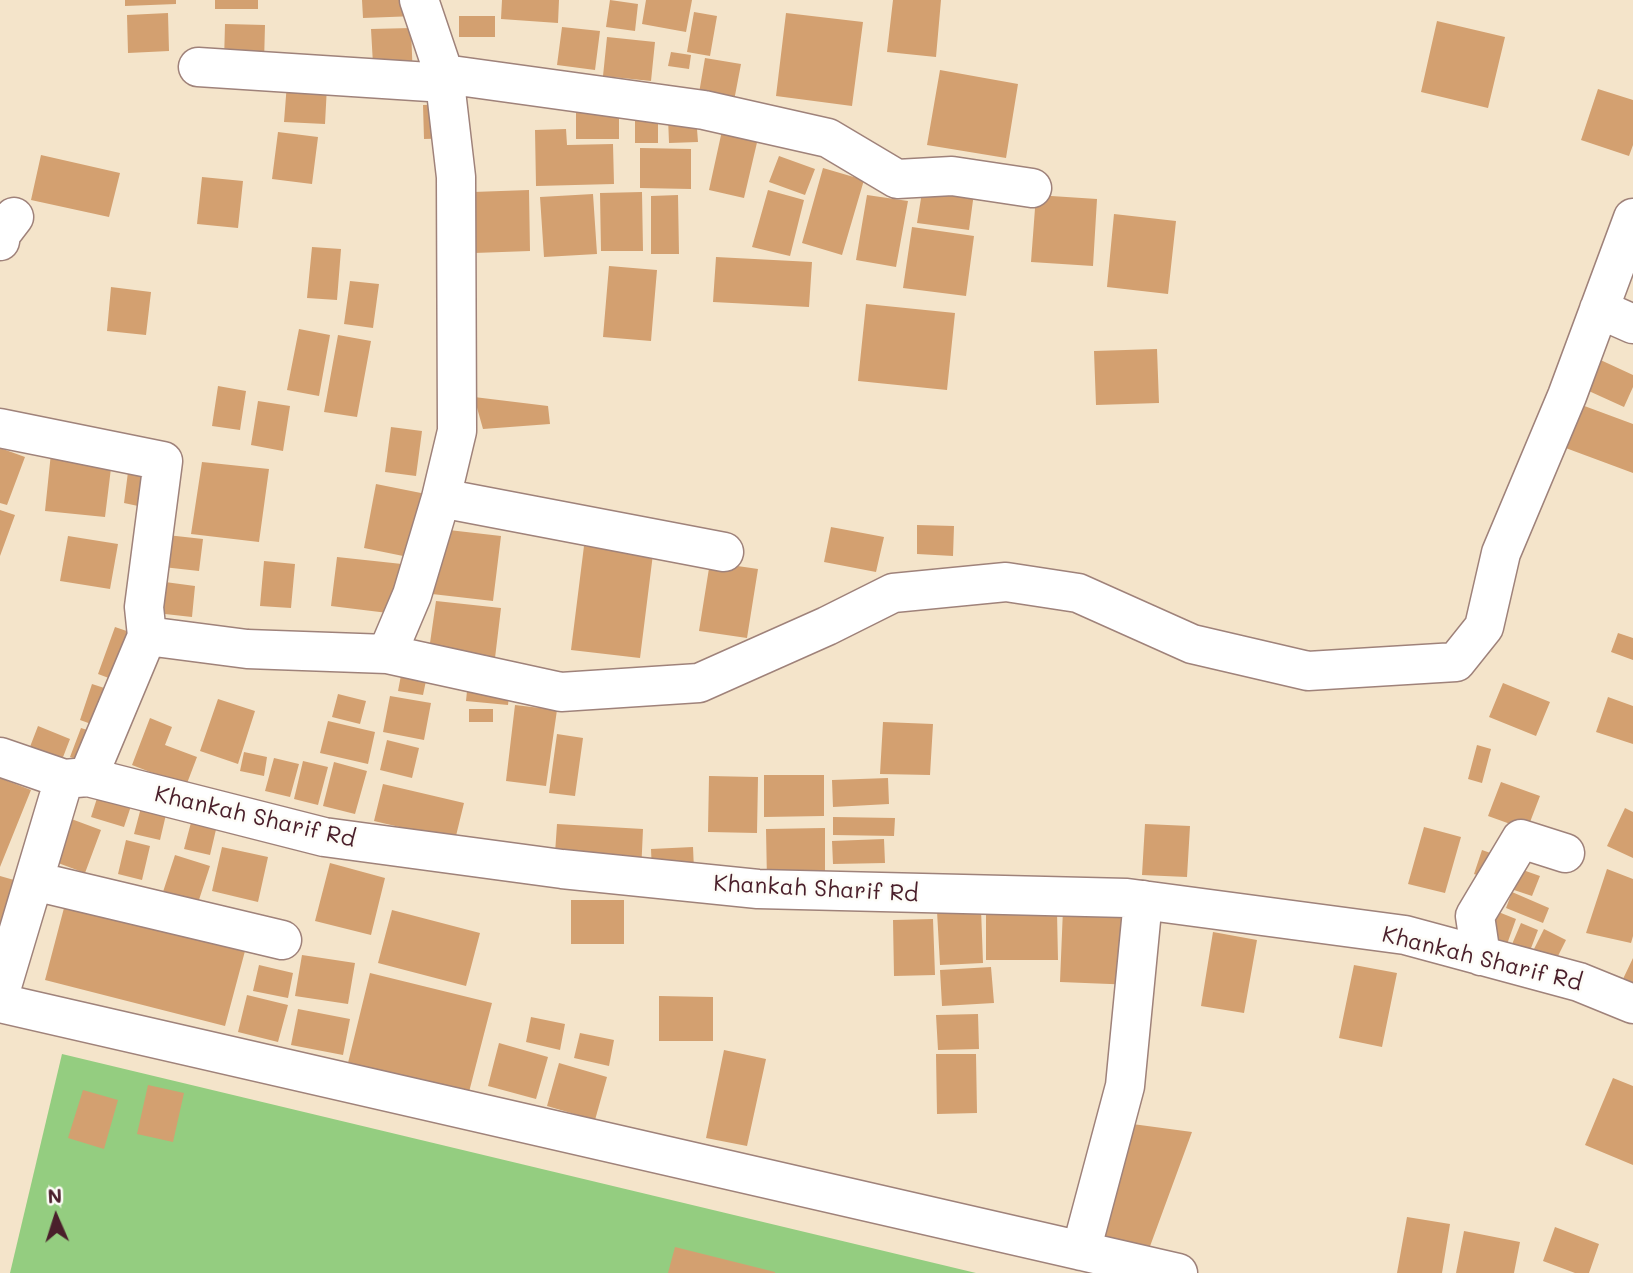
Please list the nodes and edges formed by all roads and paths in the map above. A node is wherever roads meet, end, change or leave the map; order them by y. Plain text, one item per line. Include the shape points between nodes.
1 (419, 0) edge
2 (198, 67) dead end
3 (444, 79) junction
4 (1031, 188) dead end
5 (1633, 218) edge
6 (1616, 317) edge
7 (0, 428) edge
8 (441, 498) junction
9 (724, 552) dead end
10 (147, 636) junction
11 (387, 654) junction
12 (0, 757) edge
13 (76, 778) junction
14 (1565, 853) dead end
15 (34, 881) junction
16 (1143, 900) junction
17 (282, 940) dead end
18 (1481, 956) junction
19 (0, 993) edge
20 (0, 1003) edge
21 (1633, 1004) edge
22 (1081, 1251) junction
23 (1178, 1273) edge

1 - 3 street
2 - 3 street
3 - 4 street via 704,110 828,138 897,179 952,176
3 - 8 street via 456,177 457,431
5 - 6 street
6 - 11 street via 1567,396 1501,553 1484,627 1456,662 1308,671 1192,644 1078,593 1006,582 892,593 699,683 561,692
7 - 10 street via 163,461 144,607
8 - 9 street
8 - 11 street via 412,595
10 - 11 street via 247,649
10 - 13 street
12 - 13 street, Khankah Sharif Rd
13 - 15 street
13 - 16 street, Khankah Sharif Rd via 324,837 562,869 758,890
14 - 18 street via 1521,839 1475,916
15 - 17 street
15 - 19 street
16 - 18 street, Khankah Sharif Rd via 1405,936
16 - 22 street via 1125,1086
18 - 21 street, Khankah Sharif Rd via 1578,982
20 - 22 street
22 - 23 street

